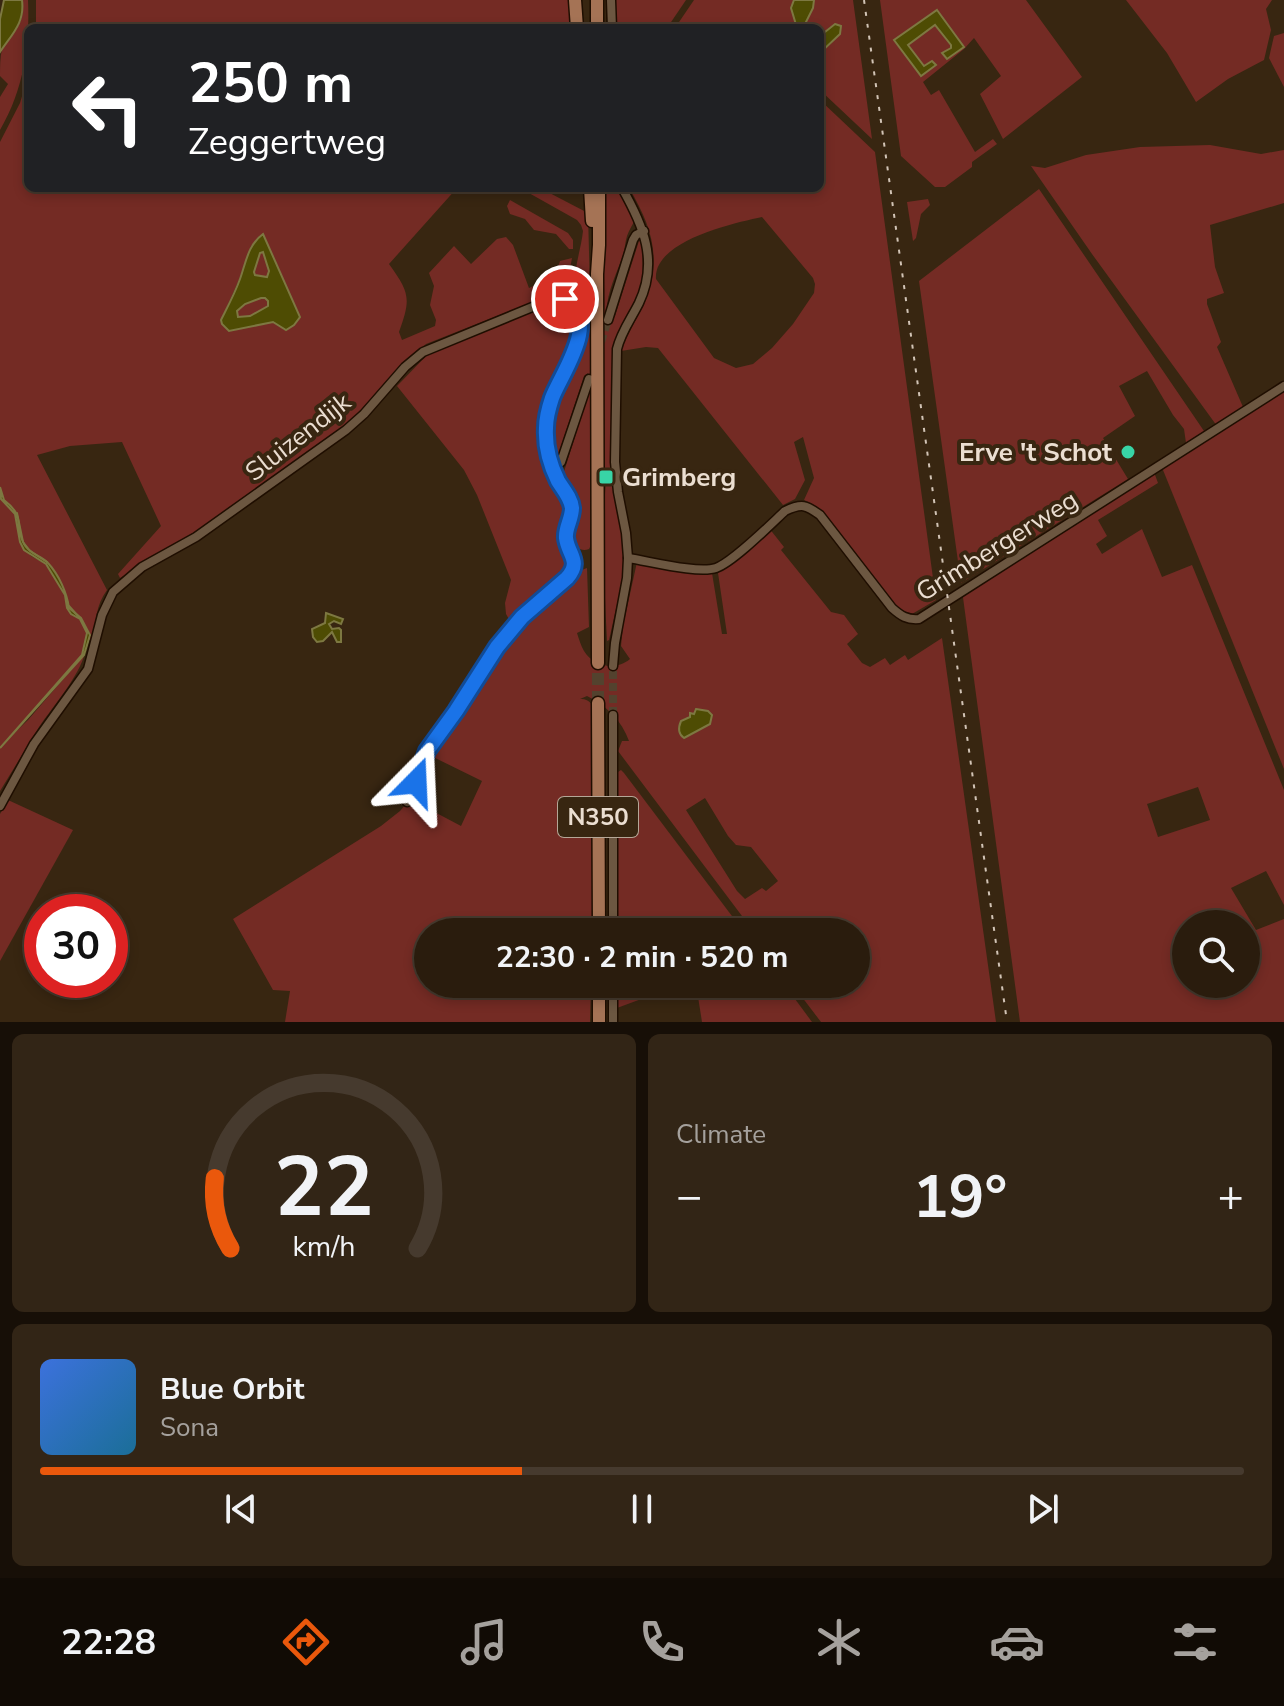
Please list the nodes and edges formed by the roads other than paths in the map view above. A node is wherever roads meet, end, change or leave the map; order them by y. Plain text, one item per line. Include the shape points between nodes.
1 (575, 0) edge
2 (597, 0) edge
3 (611, 0) edge
4 (577, 24) edge
5 (597, 24) edge
6 (612, 24) edge
7 (590, 192) edge
8 (599, 192) edge
9 (624, 192) edge
10 (644, 231) junction
11 (597, 274) junction
12 (608, 320) tunnel mouth
13 (589, 379) dead end
14 (1284, 386) edge
15 (553, 469) junction
16 (628, 558) junction
17 (598, 663) tunnel mouth
18 (613, 666) tunnel mouth
19 (598, 703) tunnel mouth
20 (613, 715) tunnel mouth
21 (407, 802) dead end
22 (0, 806) edge
23 (599, 918) edge
24 (613, 918) edge
25 (599, 998) edge
26 (613, 998) edge
27 (599, 1022) edge
28 (613, 1022) edge

1 - 4 main road
2 - 5 main road
3 - 6 street
7 - 11 main road
8 - 11 main road
9 - 10 street
10 - 12 street via 633,240
10 - 16 street via 646,281 620,338 616,360 615,462
11 - 17 main road
13 - 15 street via 561,462
14 - 16 street, Grimbergerweg via 919,619 908,620 892,608 808,506 785,511 715,569
15 - 21 street via 572,508 566,534 574,570 497,647 427,751
15 - 22 street, Sluizendijk via 547,420 575,351 578,327 576,309 561,298 423,352 346,430 119,586 102,615 88,669 34,744
16 - 18 street
19 - 23 main road, N350
20 - 24 street
25 - 27 main road
26 - 28 street

